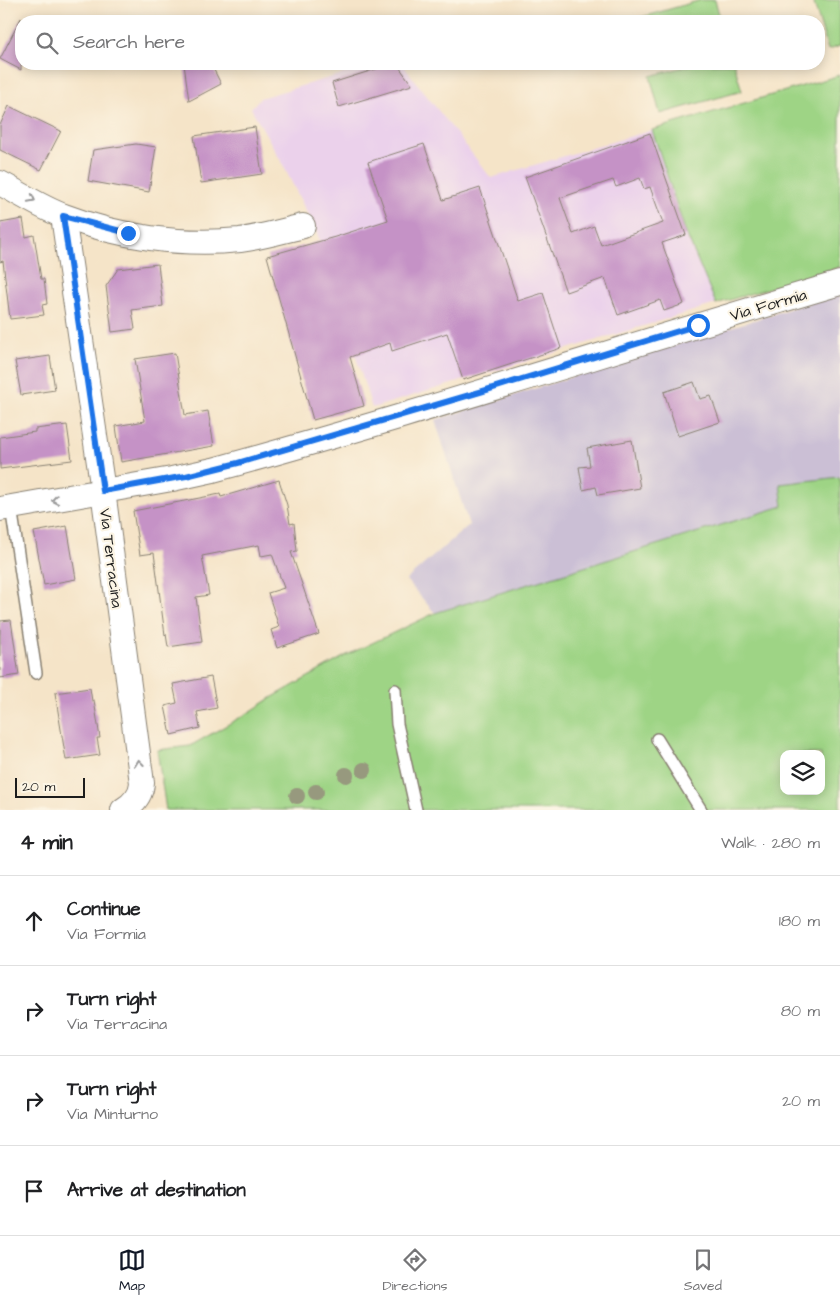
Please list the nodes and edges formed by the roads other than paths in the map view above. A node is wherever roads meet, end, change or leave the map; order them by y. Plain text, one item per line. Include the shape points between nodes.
1 (0, 183) edge
2 (63, 216) junction
3 (303, 226) dead end
4 (840, 283) edge
5 (103, 491) junction
6 (5, 508) edge
7 (36, 673) dead end
8 (396, 690) dead end
9 (657, 739) dead end
10 (125, 808) edge
11 (416, 810) edge
12 (702, 810) edge

1 -> 2 street
2 - 3 street via 112,230 168,240 205,242 240,240
2 - 5 street, Via Terracina
4 - 5 street, Via Formia via 238,463
5 -> 6 street, Via Formia
10 -> 5 street, Via Terracina via 137,798 142,783
6 - 7 lane
8 - 11 lane via 397,724
9 - 12 lane

